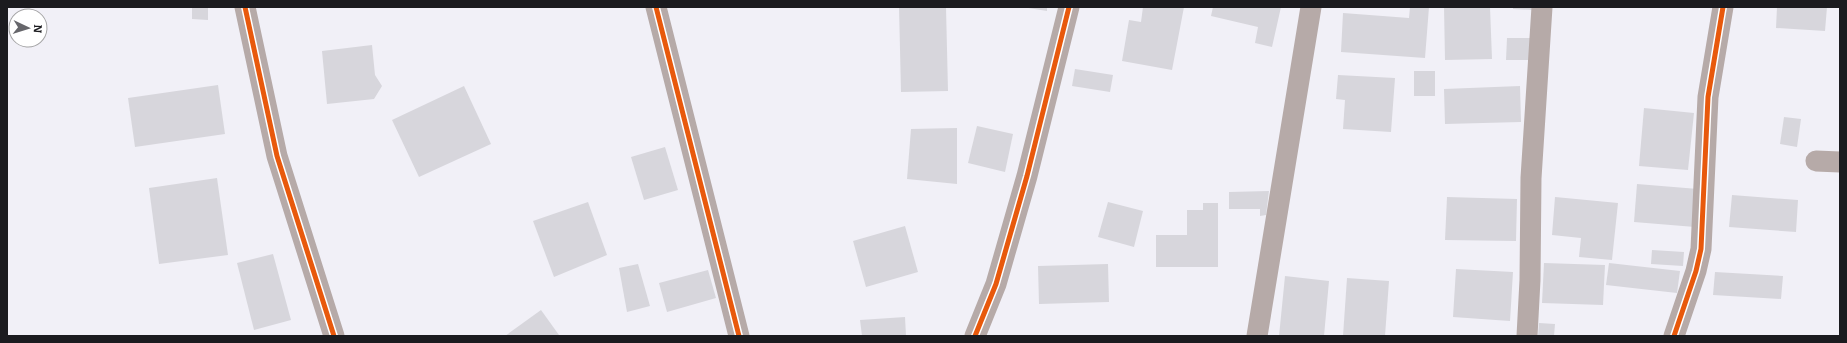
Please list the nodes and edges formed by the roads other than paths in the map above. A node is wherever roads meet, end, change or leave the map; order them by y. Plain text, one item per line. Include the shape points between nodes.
1 (245, 7) edge
2 (656, 7) edge
3 (1069, 7) edge
4 (1311, 7) edge
5 (1542, 7) edge
6 (1723, 7) edge
7 (1816, 160) dead end
8 (1840, 162) edge
9 (328, 334) edge
10 (739, 336) edge
11 (975, 336) edge
12 (1257, 336) edge
13 (1527, 336) edge
14 (1674, 336) edge

1 - 9 street via 277,156
2 - 10 street
3 - 11 street via 1027,176 996,284
4 - 12 street
5 - 13 street via 1531,178
6 - 14 street via 1708,98 1700,249 1696,271
7 - 8 street

